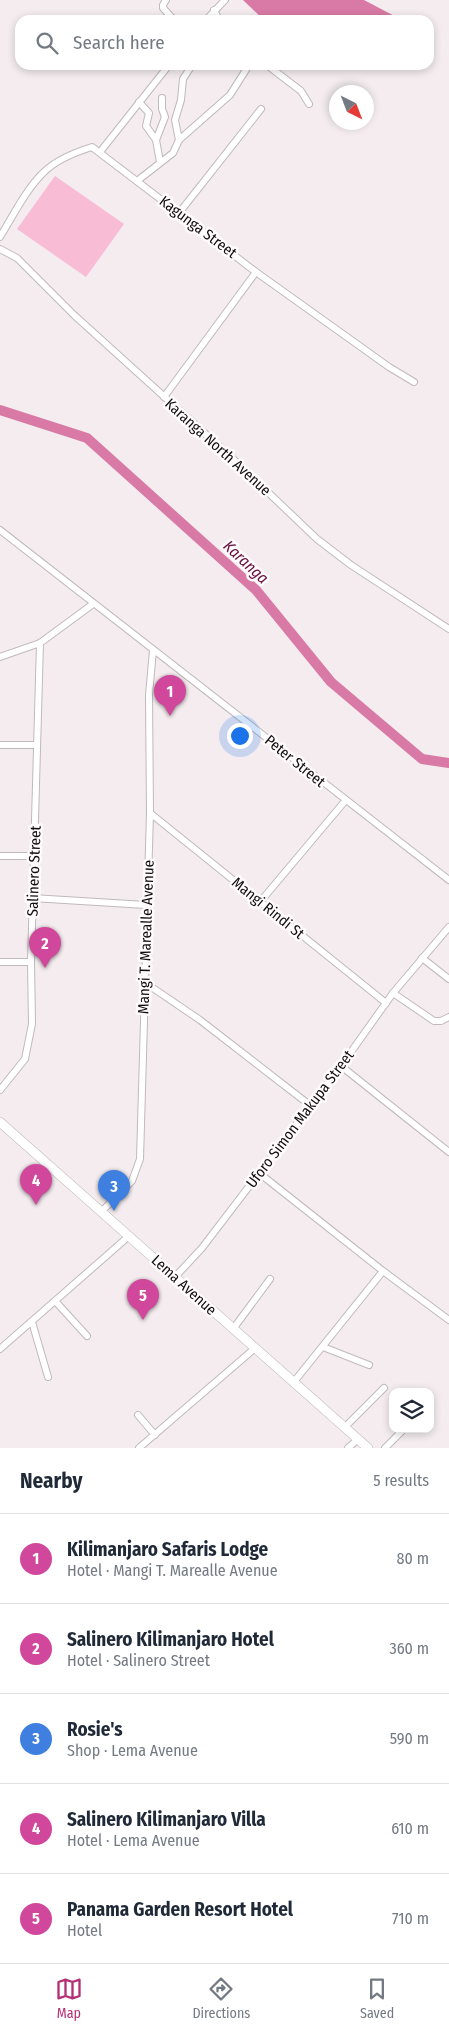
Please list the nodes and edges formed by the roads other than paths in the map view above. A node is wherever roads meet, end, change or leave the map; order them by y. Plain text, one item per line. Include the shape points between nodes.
1 (166, 0) edge
2 (223, 1) edge
3 (214, 10) junction
4 (169, 15) edge
5 (210, 15) edge
6 (216, 15) edge
7 (166, 70) edge
8 (189, 70) edge
9 (246, 70) edge
10 (274, 70) edge
11 (162, 98) dead end
12 (140, 102) junction
13 (309, 104) dead end
14 (261, 109) dead end
15 (156, 140) junction
16 (179, 140) junction
17 (100, 152) junction
18 (160, 162) junction
19 (137, 181) junction
20 (178, 213) junction
21 (0, 237) edge
22 (0, 249) edge
23 (256, 272) junction
24 (414, 382) dead end
25 (164, 397) junction
26 (0, 530) edge
27 (93, 604) junction
28 (449, 629) edge
29 (40, 643) junction
30 (154, 650) junction
31 (0, 657) edge
32 (0, 745) edge
33 (37, 745) junction
34 (345, 801) junction
35 (150, 813) junction
36 (0, 856) edge
37 (35, 856) junction
38 (449, 880) edge
39 (32, 898) junction
40 (260, 902) junction
41 (146, 906) junction
42 (449, 927) edge
43 (422, 958) junction
44 (0, 962) edge
45 (31, 962) junction
46 (449, 979) edge
47 (144, 982) junction
48 (393, 993) junction
49 (386, 1003) junction
50 (449, 1017) edge
51 (341, 1066) junction
52 (0, 1090) edge
53 (310, 1106) junction
54 (0, 1122) edge
55 (449, 1152) edge
56 (260, 1172) junction
57 (102, 1211) junction
58 (129, 1236) junction
59 (383, 1271) junction
60 (174, 1277) junction
61 (270, 1279) dead end
62 (56, 1302) junction
63 (449, 1320) edge
64 (32, 1322) junction
65 (234, 1329) junction
66 (87, 1336) dead end
67 (322, 1347) junction
68 (254, 1349) junction
69 (0, 1350) edge
70 (369, 1365) dead end
71 (48, 1376) dead end
72 (293, 1383) junction
73 (384, 1388) dead end
74 (138, 1415) dead end
75 (344, 1428) junction
76 (400, 1433) edge
77 (155, 1435) junction
78 (358, 1439) junction
79 (140, 1448) edge
80 (348, 1448) edge
81 (368, 1448) edge
82 (385, 1448) edge

1 - 4 street via 163,8
2 - 3 street
3 - 5 street
3 - 6 street
7 - 12 street
8 - 16 street via 183,79 175,120
9 - 16 street via 230,95
10 - 13 street via 301,91
11 - 15 street via 165,117
12 - 15 street via 149,113 146,126
12 - 17 street
14 - 20 street
15 - 18 street
16 - 18 street via 173,153
17 - 19 street, Kagunga Street
17 - 21 street via 92,147 84,149 44,172
18 - 19 street
19 - 20 street, Kagunga Street
20 - 23 street, Kagunga Street
22 - 25 street, Karanga North Avenue via 17,258
23 - 24 street, Kagunga Street
23 - 25 street
25 - 28 street, Karanga North Avenue via 331,551
26 - 27 street, Peter Street
27 - 29 street
27 - 30 street, Peter Street
29 - 31 street
29 - 33 street, Salinero Street
30 - 34 street, Peter Street
30 - 35 street, Mangi T. Marealle Avenue via 149,695
32 - 33 street
33 - 37 street, Salinero Street
34 - 38 street, Peter Street
34 - 40 street
35 - 40 street, Mangi Rindi St
35 - 41 street, Mangi T. Marealle Avenue
36 - 37 street
37 - 39 street, Salinero Street
39 - 41 street
39 - 45 street, Salinero Street
40 - 49 street, Mangi Rindi St
41 - 47 street, Mangi T. Marealle Avenue
42 - 43 street, Uforo Simon Makupa Street
43 - 46 street
43 - 48 street, Uforo Simon Makupa Street
44 - 45 street
45 - 52 street, Salinero Street via 30,1041 21,1066
47 - 53 street via 200,1020
47 - 57 street, Mangi T. Marealle Avenue via 140,1159 132,1180
48 - 49 street, Uforo Simon Makupa Street
48 - 50 street via 434,1021
49 - 51 street, Uforo Simon Makupa Street
51 - 53 street, Uforo Simon Makupa Street
51 - 55 street
53 - 56 street, Uforo Simon Makupa Street
54 - 57 main road, Lema Avenue
56 - 59 street
56 - 60 street, Uforo Simon Makupa Street via 202,1248
57 - 58 main road, Lema Avenue
58 - 60 main road, Lema Avenue
58 - 62 street
59 - 63 street
59 - 67 street
60 - 65 main road, Lema Avenue
61 - 65 street
62 - 64 street
62 - 66 street
64 - 69 street
64 - 71 street
65 - 68 main road, Lema Avenue
67 - 70 street
67 - 72 street
68 - 72 main road, Lema Avenue
68 - 77 street
72 - 75 main road, Lema Avenue
73 - 75 street
74 - 77 street
75 - 78 main road, Lema Avenue
76 - 82 street
77 - 79 street
78 - 80 street
78 - 81 main road, Lema Avenue

